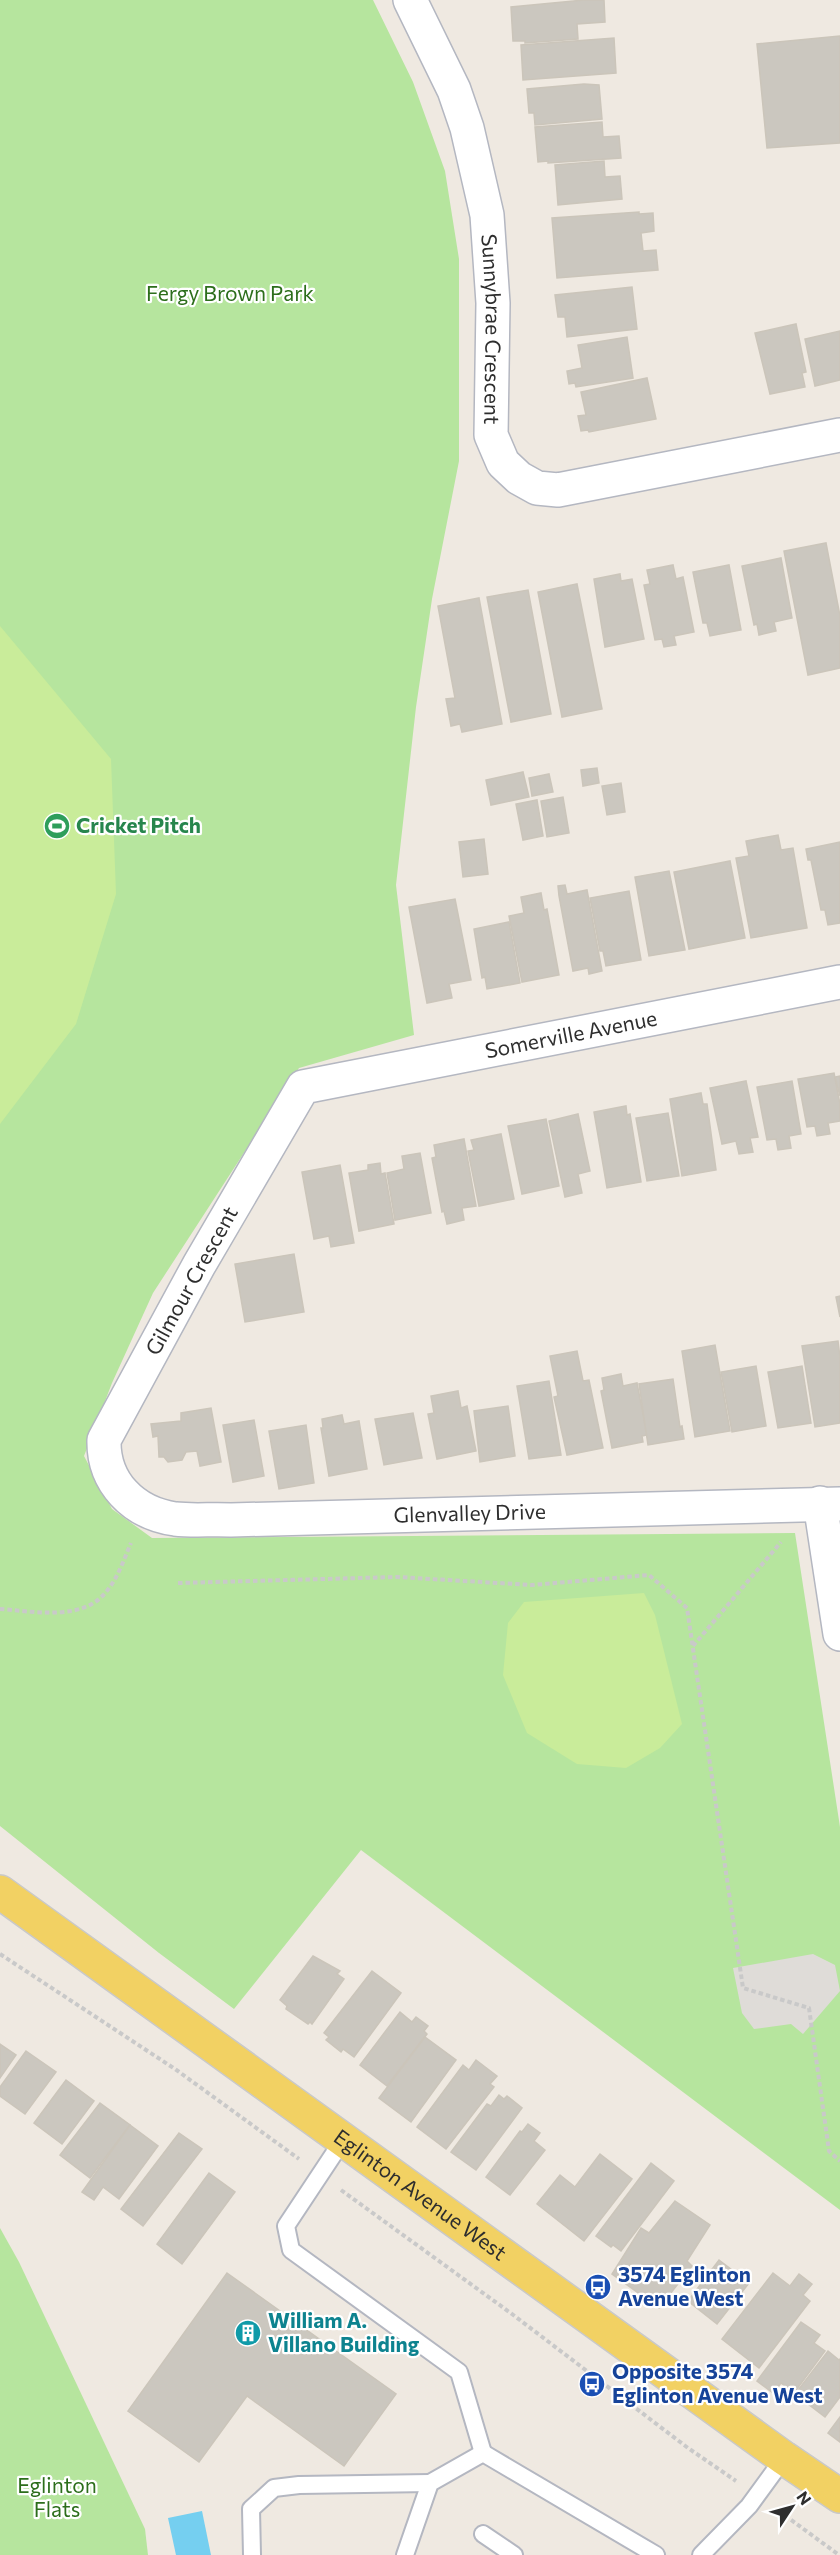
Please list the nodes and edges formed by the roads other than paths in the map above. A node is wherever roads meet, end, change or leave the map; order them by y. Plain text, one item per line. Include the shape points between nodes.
1 (410, 0) edge
2 (840, 435) edge
3 (840, 982) edge
4 (303, 1087) joint
5 (113, 1480) joint
6 (830, 1504) edge
7 (840, 1634) edge
8 (0, 1892) edge
9 (344, 2140) junction
10 (483, 2453) junction
11 (784, 2458) junction
12 (430, 2483) junction
13 (840, 2496) edge
14 (483, 2534) dead end
15 (252, 2555) edge
16 (405, 2555) edge
17 (514, 2555) edge
18 (656, 2555) edge
19 (701, 2555) edge

1 - 2 street, Sunnybrae Crescent via 454,90 487,215 493,303 491,435 503,463 537,488 558,490
3 - 4 street, Somerville Avenue
4 - 5 street, Gilmour Crescent via 104,1440 104,1455
5 - 6 street, Glenvalley Drive via 125,1498 174,1519
6 - 7 street
8 - 9 main road, Eglinton Avenue West
9 - 10 lane via 286,2226 291,2250 459,2372
9 - 11 main road, Eglinton Avenue West
10 - 12 lane
10 - 18 lane
11 - 13 main road, Eglinton Avenue West
11 - 19 lane via 757,2495
12 - 15 lane via 273,2488 251,2509
12 - 16 lane
14 - 17 lane

